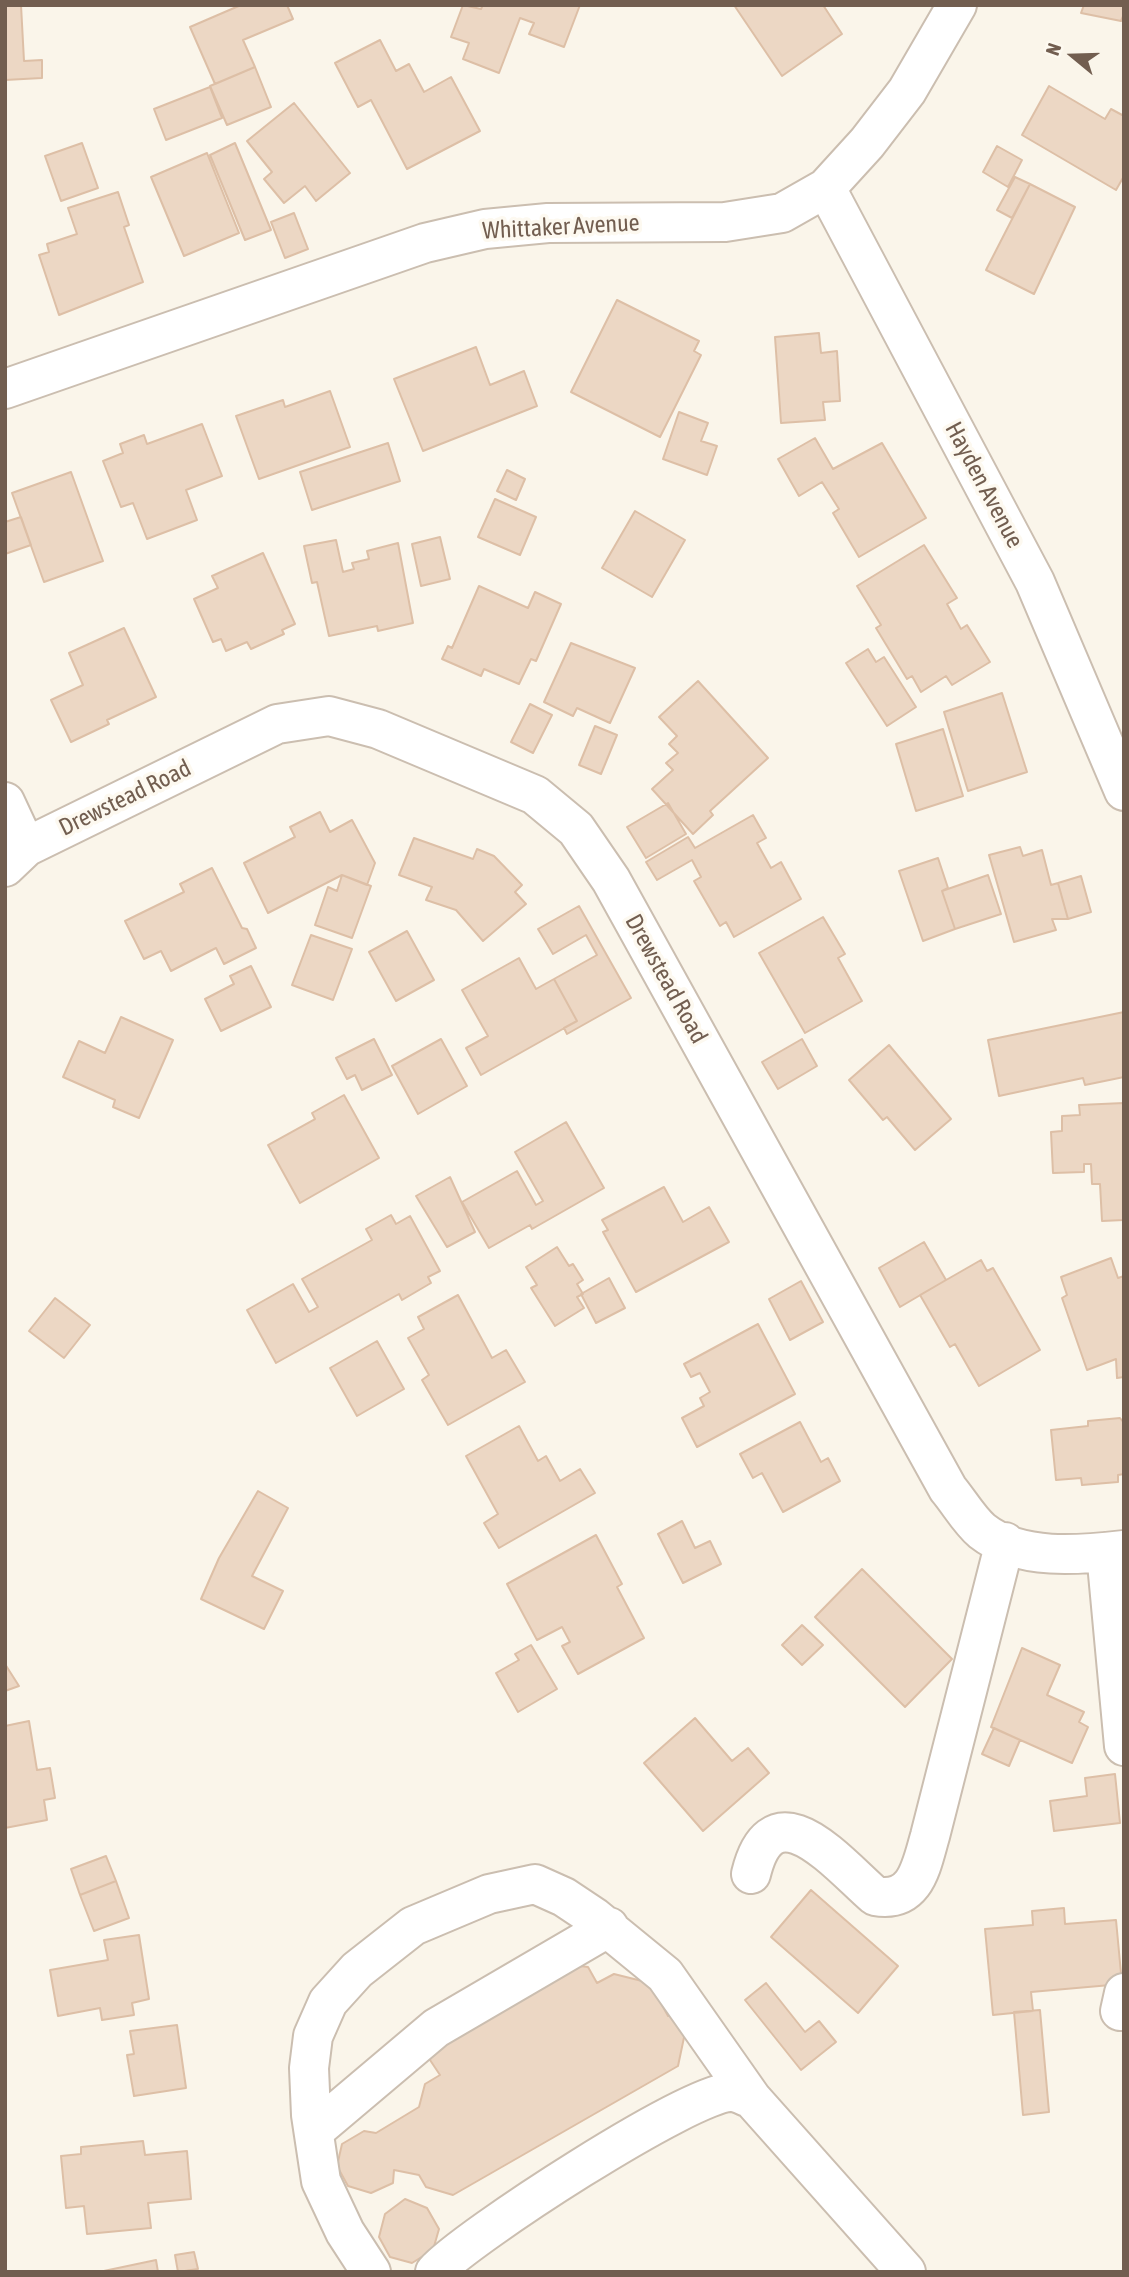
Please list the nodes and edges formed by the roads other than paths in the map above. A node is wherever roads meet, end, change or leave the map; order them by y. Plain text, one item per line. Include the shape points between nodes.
1 (957, 5) edge
2 (826, 188) junction
3 (5, 388) edge
4 (1124, 791) edge
5 (5, 802) edge
6 (15, 857) edge
7 (1005, 1542) junction
8 (1115, 1551) edge
9 (1124, 1745) edge
10 (751, 1874) dead end
11 (609, 1927) junction
12 (752, 2099) junction
13 (314, 2131) junction
14 (371, 2272) edge
15 (435, 2272) edge
16 (906, 2272) edge

1 - 2 street, Whittaker Avenue via 907,91
2 - 3 street, Whittaker Avenue via 782,213 725,222 548,223 485,229 425,243
2 - 4 street, Hayden Avenue via 1035,582
5 - 6 street
6 - 7 street, Drewstead Road via 277,724 328,716 378,729 535,795 576,829 611,880 948,1489 982,1531
7 - 8 street, Drewstead Road via 1044,1553
7 - 10 street via 930,1836 918,1878 909,1890 887,1898 875,1896 805,1835 788,1831 764,1841
8 - 9 street
11 - 12 street via 664,1975
11 - 13 street via 436,2028
11 - 13 street via 535,1884 489,1894 413,1926 357,1970 328,2002 313,2036 309,2068
12 - 15 street via 732,2092 670,2115 481,2232
12 - 16 street
13 - 14 street via 321,2181 345,2232

